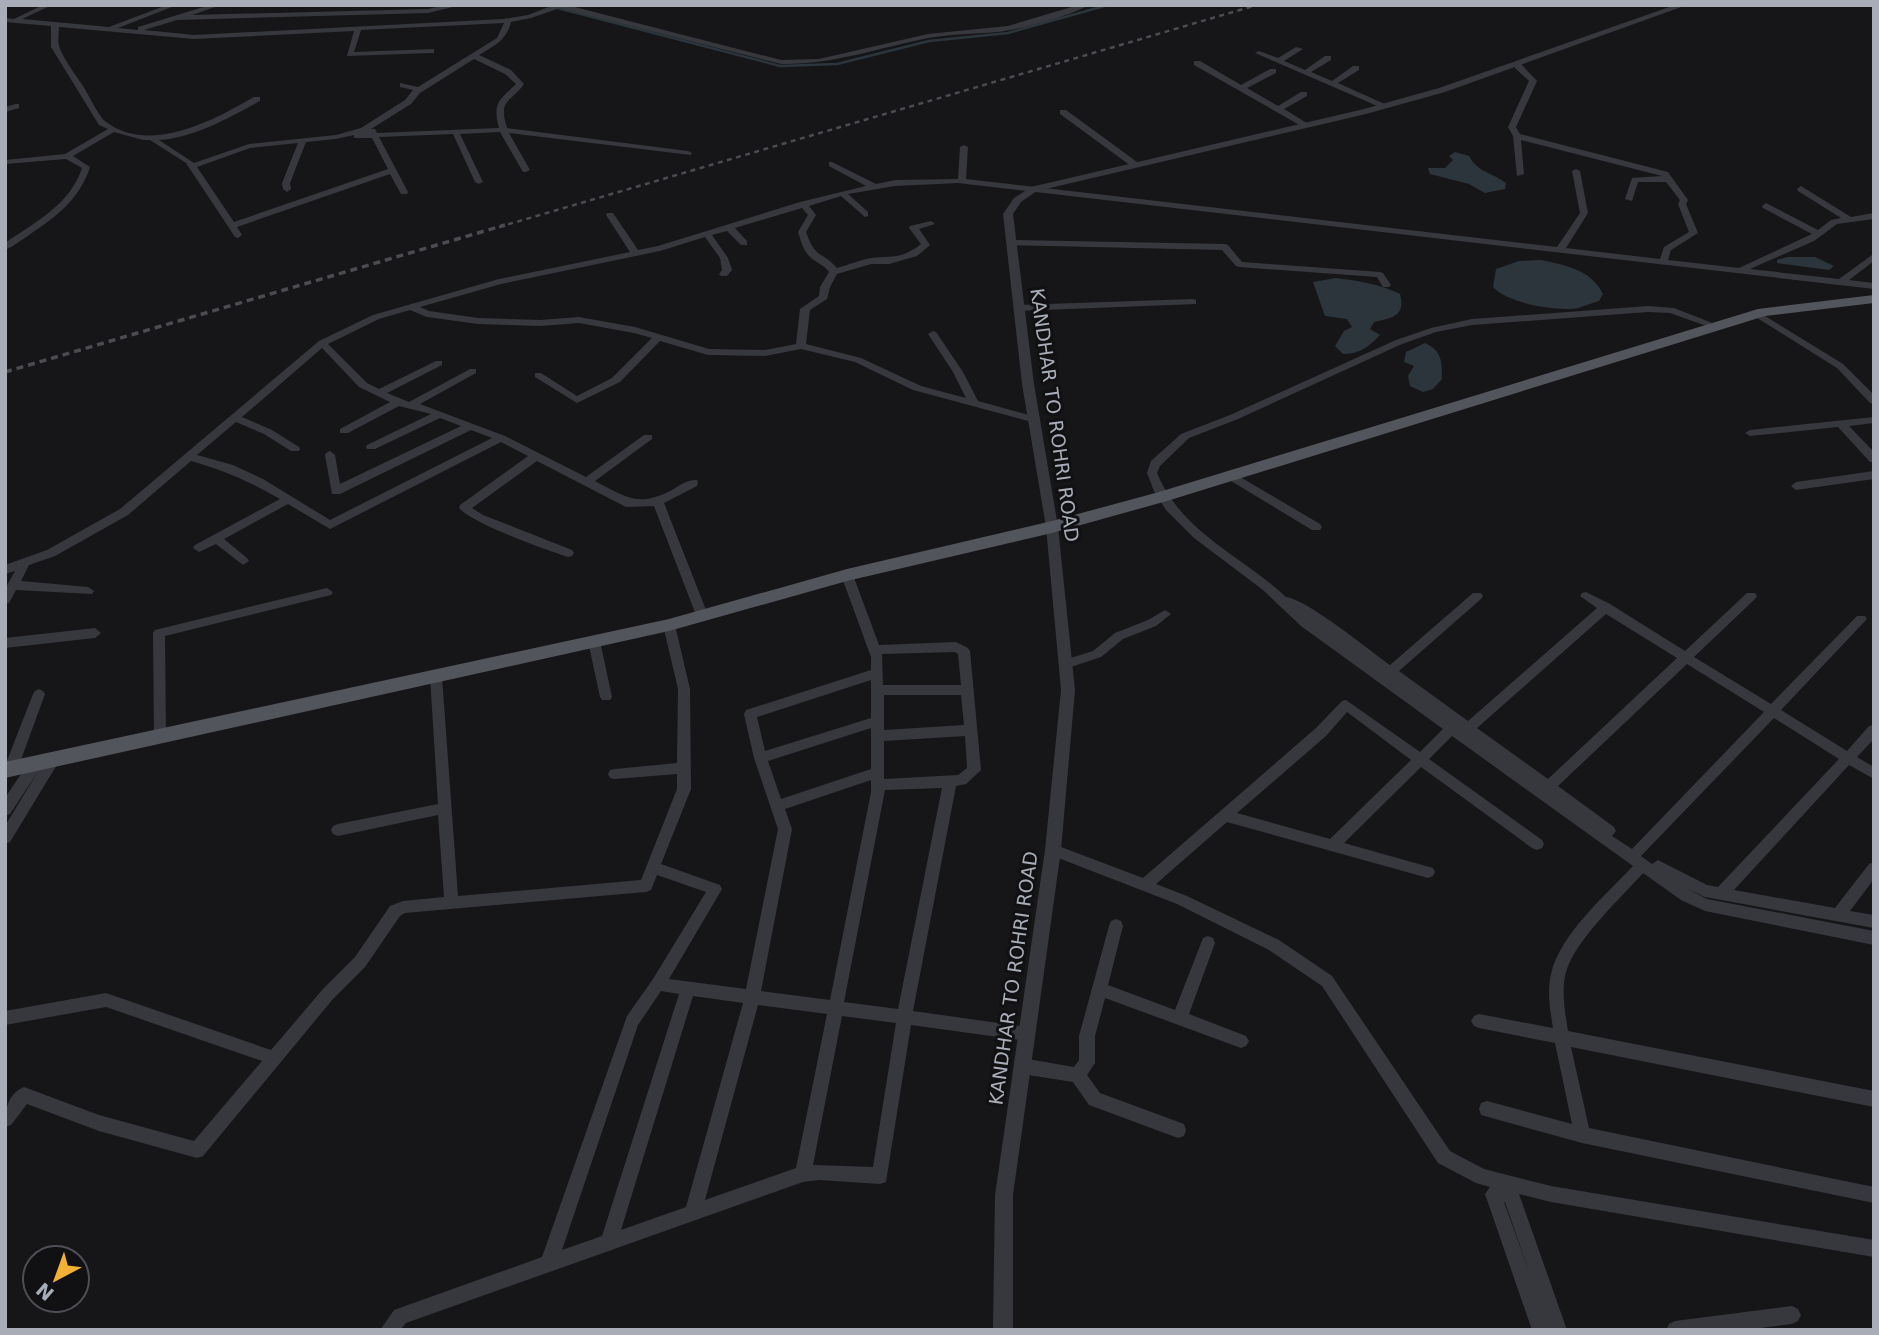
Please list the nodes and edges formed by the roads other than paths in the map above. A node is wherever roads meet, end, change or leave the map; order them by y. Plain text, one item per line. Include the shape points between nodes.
1 (49, 5) edge
2 (174, 5) edge
3 (218, 5) edge
4 (317, 5) edge
5 (458, 5) edge
6 (1086, 5) edge
7 (1683, 5) edge
8 (558, 7) edge
9 (312, 16) junction
10 (175, 18) junction
11 (9, 20) edge
12 (508, 20) junction
13 (55, 24) junction
14 (108, 29) junction
15 (358, 29) junction
16 (134, 31) junction
17 (1298, 49) dead end
18 (431, 51) dead end
19 (1259, 53) dead end
20 (474, 56) junction
21 (1328, 58) dead end
22 (1278, 61) junction
23 (1197, 63) dead end
24 (1518, 66) junction
25 (1356, 68) dead end
26 (1273, 71) dead end
27 (1306, 72) junction
28 (1332, 84) junction
29 (403, 85) dead end
30 (1241, 88) junction
31 (420, 90) junction
32 (1304, 94) dead end
33 (257, 99) dead end
34 (16, 106) dead end
35 (1385, 106) junction
36 (1278, 109) junction
37 (5, 110) edge
38 (1063, 111) dead end
39 (1306, 125) junction
40 (113, 129) junction
41 (502, 130) junction
42 (372, 132) junction
43 (456, 132) junction
44 (348, 136) joint
45 (1517, 136) junction
46 (153, 139) junction
47 (303, 141) junction
48 (964, 147) dead end
49 (688, 153) dead end
50 (67, 156) junction
51 (5, 162) edge
52 (832, 164) dead end
53 (1134, 164) junction
54 (192, 166) junction
55 (526, 170) dead end
56 (391, 171) junction
57 (1576, 171) dead end
58 (1520, 174) dead end
59 (1667, 179) junction
60 (962, 182) junction
61 (479, 183) dead end
62 (875, 187) junction
63 (287, 188) dead end
64 (1034, 189) junction
65 (1801, 190) dead end
66 (404, 192) dead end
67 (842, 193) junction
68 (1629, 199) dead end
69 (803, 204) junction
70 (1766, 206) dead end
71 (865, 214) dead end
72 (610, 215) dead end
73 (1874, 216) edge
74 (1848, 219) junction
75 (931, 224) dead end
76 (728, 226) junction
77 (235, 231) joint
78 (706, 233) junction
79 (1819, 233) junction
80 (744, 243) dead end
81 (1010, 243) junction
82 (5, 247) edge
83 (1561, 248) junction
84 (635, 253) junction
85 (1872, 258) dead end
86 (1664, 259) junction
87 (1742, 269) junction
88 (834, 272) junction
89 (724, 274) dead end
90 (1842, 281) junction
91 (1386, 285) dead end
92 (1874, 286) edge
93 (1874, 299) edge
94 (1193, 302) dead end
95 (411, 307) junction
96 (1018, 308) junction
97 (1757, 314) junction
98 (1715, 326) junction
99 (933, 334) dead end
100 (658, 337) junction
101 (322, 343) junction
102 (801, 346) junction
103 (439, 363) dead end
104 (472, 371) dead end
105 (538, 375) dead end
106 (379, 393) junction
107 (1874, 401) edge
108 (398, 402) junction
109 (411, 405) junction
110 (975, 405) junction
111 (440, 414) junction
112 (236, 418) junction
113 (1036, 420) junction
114 (1874, 420) edge
115 (1840, 423) junction
116 (470, 426) junction
117 (344, 431) dead end
118 (1750, 433) dead end
119 (648, 437) dead end
120 (501, 438) junction
121 (372, 447) dead end
122 (295, 449) dead end
123 (330, 455) dead end
124 (190, 457) junction
125 (536, 457) junction
126 (1874, 459) edge
127 (1230, 475) junction
128 (1874, 475) edge
129 (588, 481) junction
130 (693, 483) dead end
131 (1796, 486) dead end
132 (1162, 497) junction
133 (289, 499) junction
134 (658, 502) junction
135 (1052, 527) junction
136 (1316, 527) dead end
137 (217, 539) junction
138 (199, 548) dead end
139 (568, 553) dead end
140 (243, 561) dead end
141 (26, 562) junction
142 (5, 570) edge
143 (848, 575) junction
144 (13, 585) junction
145 (89, 591) dead end
146 (327, 592) dead end
147 (1477, 596) dead end
148 (1586, 596) dead end
149 (1751, 596) dead end
150 (5, 600) edge
151 (1606, 607) junction
152 (1165, 614) dead end
153 (702, 615) junction
154 (1861, 619) dead end
155 (669, 625) junction
156 (95, 633) dead end
157 (594, 641) junction
158 (5, 643) edge
159 (875, 650) junction
160 (1686, 657) junction
161 (1065, 664) junction
162 (878, 673) junction
163 (1386, 675) junction
164 (436, 677) junction
165 (878, 690) junction
166 (967, 690) junction
167 (39, 694) dead end
168 (606, 697) dead end
169 (1773, 711) junction
170 (878, 728) junction
171 (970, 730) junction
172 (1874, 730) edge
173 (1460, 731) junction
174 (160, 735) junction
175 (760, 758) junction
176 (1847, 758) junction
177 (53, 759) junction
178 (1420, 759) junction
179 (36, 763) junction
180 (684, 768) junction
181 (8, 769) edge
182 (615, 774) dead end
183 (1874, 774) edge
184 (878, 778) junction
185 (950, 782) junction
186 (1545, 790) junction
187 (779, 805) junction
188 (446, 808) junction
189 (5, 810) edge
190 (1224, 815) junction
191 (338, 830) dead end
192 (5, 838) edge
193 (1334, 844) junction
194 (1537, 844) dead end
195 (1053, 850) junction
196 (1640, 858) junction
197 (654, 868) junction
198 (1874, 868) edge
199 (1428, 872) dead end
200 (1145, 885) junction
201 (1721, 894) junction
202 (451, 902) junction
203 (1838, 916) junction
204 (1874, 922) edge
205 (1116, 926) dead end
206 (1874, 938) edge
207 (1208, 943) dead end
208 (658, 984) junction
209 (688, 988) junction
210 (1100, 989) junction
211 (752, 998) junction
212 (836, 1010) junction
213 (1180, 1017) junction
214 (5, 1018) edge
215 (904, 1019) junction
216 (1479, 1021) dead end
217 (1027, 1034) junction
218 (1564, 1038) junction
219 (1241, 1041) dead end
220 (274, 1058) junction
221 (1022, 1066) junction
222 (1077, 1075) junction
223 (1874, 1099) edge
224 (1487, 1109) dead end
225 (5, 1119) edge
226 (1178, 1130) dead end
227 (1582, 1135) junction
228 (803, 1174) junction
229 (1874, 1195) edge
230 (694, 1213) junction
231 (609, 1242) junction
232 (1874, 1250) edge
233 (549, 1263) junction
234 (1792, 1315) dead end
235 (389, 1330) edge
236 (1003, 1330) edge
237 (1541, 1330) edge
238 (1558, 1330) edge
239 (1675, 1330) edge

1 - 11 street
2 - 14 street
3 - 10 street
4 - 9 street
5 - 9 street via 428,11
6 - 8 street via 1010,27 932,35 850,57 800,63
7 - 24 street, KANDHAR TO ROHRI ROAD
8 - 12 street
9 - 10 street
10 - 16 street
11 - 13 street
12 - 15 street
12 - 20 street via 500,39
13 - 14 street
13 - 40 street via 55,47 69,74 102,123
14 - 16 street
15 - 16 street via 194,37
15 - 18 street via 350,54
17 - 22 street
19 - 22 street
20 - 31 street
20 - 41 street via 500,67 520,84 502,99
21 - 27 street
22 - 27 street
23 - 30 street
24 - 35 street, KANDHAR TO ROHRI ROAD
24 - 45 street via 1533,81 1511,127
25 - 28 street
26 - 30 street
27 - 28 street
28 - 35 street
29 - 31 street
30 - 36 street
31 - 42 street
32 - 36 street
33 - 46 street via 203,128
34 - 37 street
35 - 39 street, KANDHAR TO ROHRI ROAD
36 - 39 street
38 - 53 street
39 - 53 street, KANDHAR TO ROHRI ROAD
40 - 46 street
40 - 50 street
41 - 43 street
41 - 49 street
41 - 55 street
42 - 43 street
42 - 44 street
42 - 56 street
43 - 61 street
44 - 47 street
45 - 58 street
45 - 59 street via 1656,170
46 - 54 street
47 - 54 street via 249,146
47 - 63 street
48 - 60 street
50 - 51 street
50 - 82 street via 86,167 72,196
52 - 62 street
53 - 64 street, KANDHAR TO ROHRI ROAD
54 - 77 street
56 - 66 street
56 - 77 street
57 - 83 street via 1584,213
59 - 68 street via 1635,180
59 - 86 street via 1684,200 1694,233 1667,249
60 - 62 street
60 - 64 street
62 - 67 street
64 - 81 street, KANDHAR TO ROHRI ROAD via 1017,200 1008,214
64 - 83 street
65 - 74 street
67 - 69 street
67 - 71 street
69 - 76 street
69 - 88 street via 812,215 802,232 806,245
70 - 79 street
72 - 84 street
73 - 74 street
74 - 79 street
75 - 88 street via 913,229 926,245 914,254
76 - 78 street
76 - 80 street
78 - 84 street
78 - 89 street via 724,258
79 - 87 street
81 - 91 street via 1225,247 1239,264 1380,275
81 - 96 street, KANDHAR TO ROHRI ROAD
83 - 86 street
84 - 95 street via 499,282
85 - 90 street
86 - 87 street
87 - 90 street
88 - 102 street via 824,296 805,309
90 - 92 street
93 - 97 main road
94 - 96 street
95 - 100 street via 427,314 478,321 579,320
95 - 101 street via 376,317
96 - 113 street, KANDHAR TO ROHRI ROAD
97 - 98 main road
97 - 107 street via 1840,366
98 - 127 main road
98 - 132 street via 1671,310 1648,309 1472,321 1434,330 1185,436 1155,464 1152,473
99 - 110 street
100 - 102 street via 708,352 765,354
100 - 105 street via 616,380 577,400
101 - 106 street via 363,385
101 - 112 street
102 - 110 street via 858,360 918,388
103 - 106 street
104 - 109 street
106 - 108 street
108 - 109 street
108 - 117 street
109 - 111 street
110 - 113 street
111 - 116 street
111 - 121 street
112 - 122 street
112 - 124 street
113 - 135 street, KANDHAR TO ROHRI ROAD
114 - 115 street
115 - 118 street
115 - 126 street
116 - 120 street
116 - 123 street via 336,491
119 - 129 street
120 - 125 street
120 - 133 street via 330,525
124 - 133 street via 229,468
124 - 141 street via 100,528
125 - 129 street
125 - 139 street via 464,508
127 - 132 main road
127 - 136 street
128 - 131 street
129 - 134 street via 630,504
130 - 134 street
132 - 135 main road
132 - 163 street via 1193,532 1276,594 1305,623
133 - 137 street
134 - 153 street
135 - 143 main road
135 - 161 street, KANDHAR TO ROHRI ROAD
137 - 138 street
137 - 140 street
141 - 142 street
141 - 144 street
143 - 153 main road
143 - 159 street
144 - 145 street
144 - 150 street
146 - 174 street via 159,633
147 - 163 street
148 - 151 street
149 - 160 street
151 - 160 street
151 - 173 street
152 - 161 street via 1119,636 1097,654
153 - 155 main road
154 - 169 street
155 - 157 main road
155 - 180 street via 684,689
156 - 158 street
157 - 164 main road
157 - 168 street
159 - 162 street
159 - 166 street via 961,649
160 - 169 street
160 - 186 street
161 - 195 street, KANDHAR TO ROHRI ROAD via 1068,690
162 - 165 street
162 - 175 street via 750,714
163 - 173 street
164 - 174 main road
164 - 188 street
165 - 166 street
165 - 170 street
166 - 171 street
167 - 181 street
169 - 176 street
169 - 196 street
170 - 171 street
170 - 175 street
170 - 184 street
171 - 185 street via 974,770
172 - 176 street
173 - 178 street
173 - 186 street
174 - 177 main road
175 - 187 street
176 - 183 street
176 - 201 street
177 - 179 main road
177 - 192 street
178 - 190 street via 1346,705
178 - 193 street
178 - 194 street
179 - 181 main road
179 - 189 street
180 - 182 street
180 - 197 street via 684,789
184 - 185 street
184 - 187 street
184 - 212 street
185 - 215 street
186 - 196 street
187 - 211 street via 785,830
188 - 191 street
188 - 202 street
190 - 193 street
190 - 200 street
193 - 199 street
195 - 200 street
195 - 217 street, KANDHAR TO ROHRI ROAD
196 - 201 street via 1691,887
196 - 206 street via 1686,896 1705,905
196 - 218 street via 1560,968 1554,994
197 - 202 street via 646,886
197 - 208 street via 715,889
198 - 203 street
200 - 232 street via 1274,944 1327,981 1444,1157 1482,1177 1551,1194
201 - 203 street
202 - 220 street via 395,911 352,972
203 - 204 street
205 - 210 street
207 - 213 street
208 - 209 street
208 - 233 street via 632,1021
209 - 211 street
209 - 231 street
210 - 213 street
210 - 222 street via 1087,1036 1087,1063
211 - 212 street
211 - 230 street
212 - 215 street
212 - 228 street
213 - 219 street
214 - 220 street via 106,1000
215 - 217 street
215 - 228 street via 880,1176
216 - 218 street
217 - 221 street, KANDHAR TO ROHRI ROAD
218 - 223 street
218 - 227 street
220 - 225 street via 197,1150 24,1095
221 - 222 street
221 - 236 street, KANDHAR TO ROHRI ROAD via 1004,1195
222 - 226 street via 1095,1099
224 - 227 street
227 - 229 street
228 - 230 street
230 - 231 street
231 - 233 street
233 - 235 street via 400,1316
234 - 239 street
237 - 238 street via 1493,1194 1510,1193

